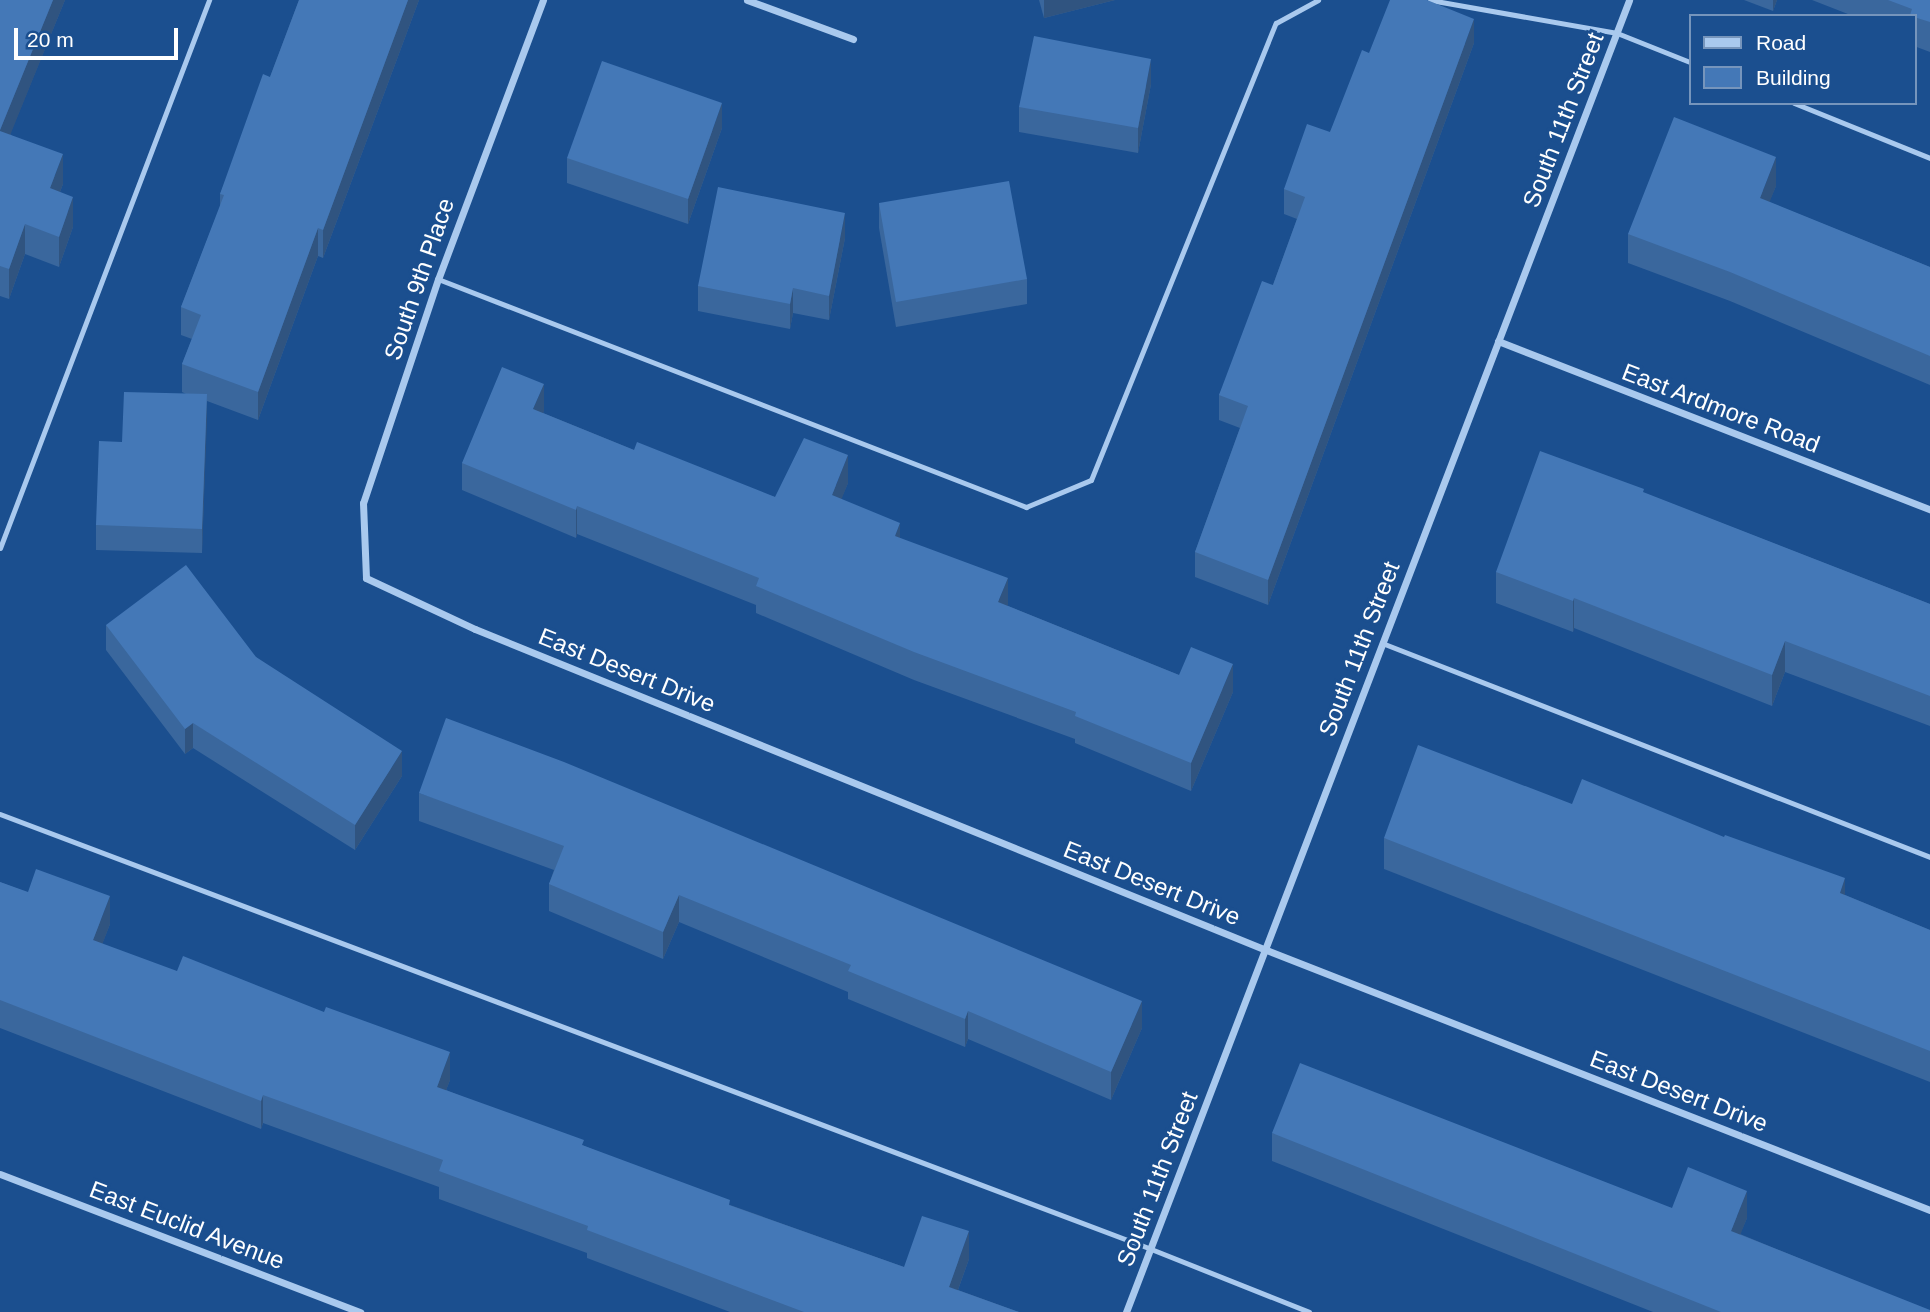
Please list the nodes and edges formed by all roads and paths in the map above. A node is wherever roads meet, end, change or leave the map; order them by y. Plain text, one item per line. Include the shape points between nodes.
1 (209, 0) edge
2 (544, 0) edge
3 (747, 0) edge
4 (1318, 0) edge
5 (1430, 0) edge
6 (1629, 0) edge
7 (1617, 33) junction
8 (853, 39) dead end
9 (1688, 61) edge
10 (1799, 105) edge
11 (1930, 158) edge
12 (438, 279) junction
13 (1498, 341) junction
14 (1930, 509) edge
15 (0, 548) edge
16 (366, 578) joint
17 (1382, 643) junction
18 (0, 814) edge
19 (1930, 857) edge
20 (1264, 949) junction
21 (0, 1174) edge
22 (1930, 1210) edge
23 (1151, 1249) junction
24 (360, 1312) edge
25 (1126, 1312) edge
26 (1309, 1312) edge

1 - 15 lane
2 - 12 street, South 9th Place
3 - 8 street
4 - 12 lane via 1276,23 1091,480 1026,507
5 - 7 lane
6 - 7 street, South 11th Street
7 - 9 lane
7 - 13 street, South 11th Street
10 - 11 lane
12 - 16 street, South 9th Place via 363,503
13 - 14 street, East Ardmore Road
13 - 17 street, South 11th Street
16 - 20 street, East Desert Drive via 475,629
17 - 19 lane
17 - 20 street, South 11th Street
18 - 23 lane
20 - 22 street, East Desert Drive
20 - 23 street, South 11th Street
21 - 24 street, East Euclid Avenue
23 - 25 street, South 11th Street
23 - 26 lane

